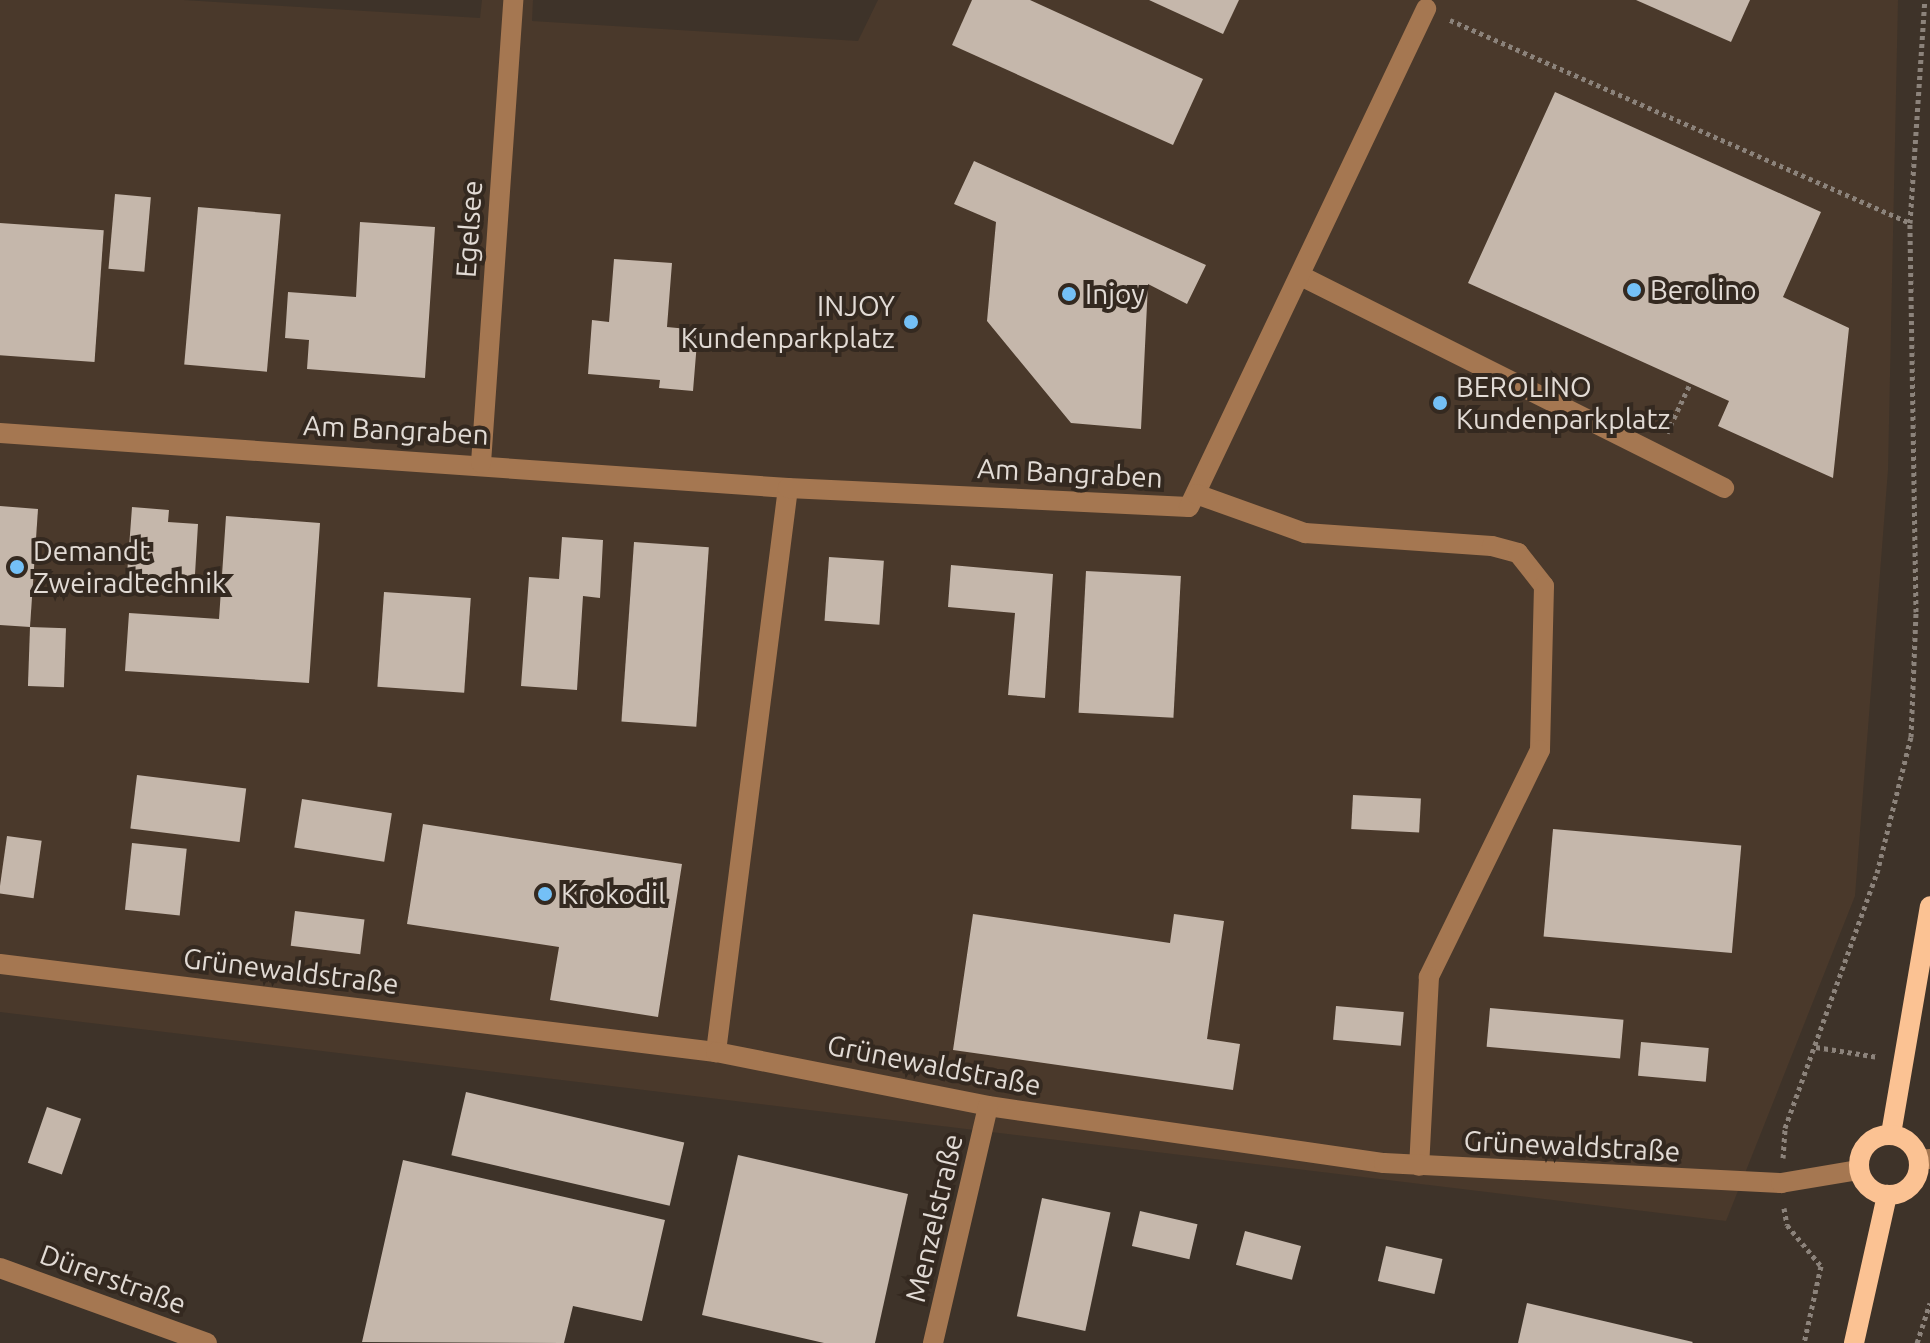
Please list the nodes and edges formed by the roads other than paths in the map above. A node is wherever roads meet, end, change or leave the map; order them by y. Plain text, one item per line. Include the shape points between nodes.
1 (513, 0) edge
2 (1426, 9) road end
3 (1303, 277) junction
4 (0, 433) edge
5 (481, 463) junction
6 (788, 488) junction
7 (1724, 488) dead end
8 (1196, 494) junction
9 (1930, 906) edge
10 (0, 964) edge
11 (716, 1052) junction
12 (988, 1106) junction
13 (1891, 1134) junction
14 (1925, 1160) edge
15 (1419, 1166) junction
16 (1859, 1170) junction
17 (1887, 1195) junction
18 (0, 1268) edge
19 (207, 1343) edge
20 (933, 1343) edge
21 (1854, 1343) edge

1 - 5 street, Egelsee
2 - 3 street, Am Bangraben
3 - 7 street
3 - 8 street, Am Bangraben
4 - 5 street, Am Bangraben
5 - 6 street, Am Bangraben
6 - 8 street, Am Bangraben via 1189,507
6 - 11 street
8 - 15 street via 1305,533 1492,546 1518,553 1544,586 1540,750 1429,977
9 - 13 main road
10 - 11 street, Grünewaldstraße
11 - 12 street, Grünewaldstraße
12 - 15 street, Grünewaldstraße
12 - 20 street, Menzelstraße
13 - 14 main road via 1904,1138
13 - 16 main road via 1866,1145
14 - 17 main road via 1912,1186
15 - 16 street, Grünewaldstraße via 1781,1183
16 - 17 main road via 1864,1182
17 - 21 main road
18 - 19 street, Dürerstraße

